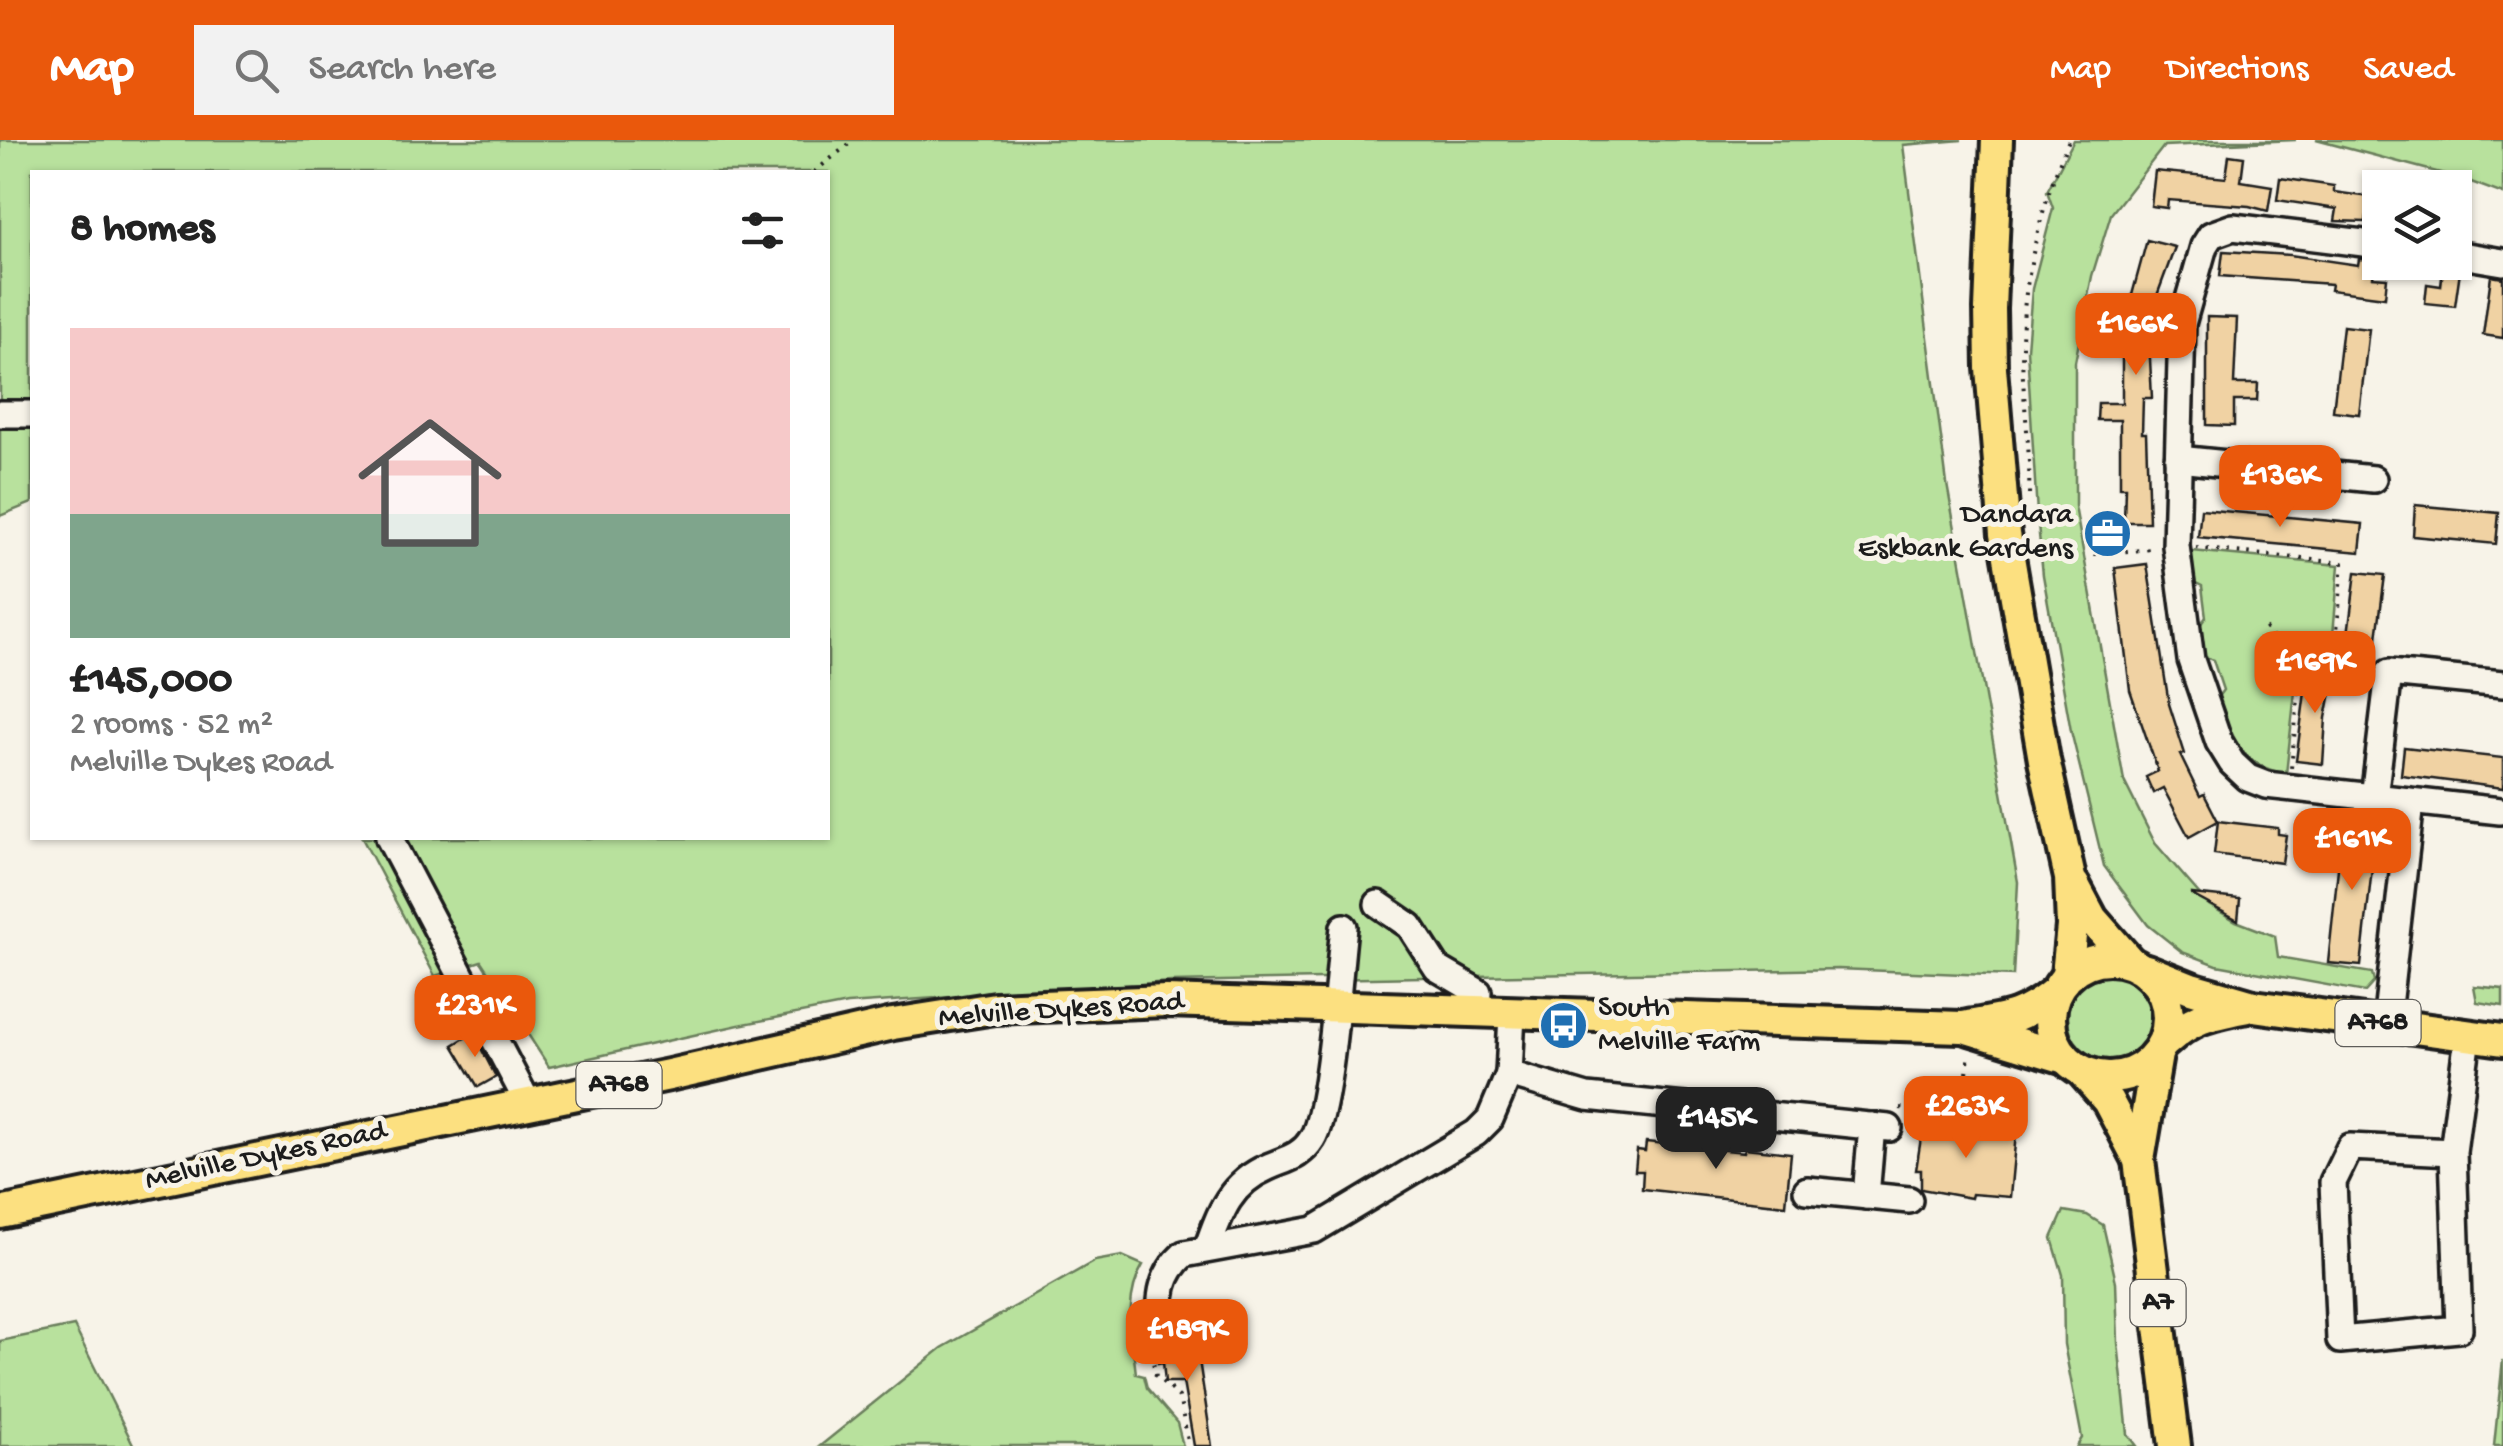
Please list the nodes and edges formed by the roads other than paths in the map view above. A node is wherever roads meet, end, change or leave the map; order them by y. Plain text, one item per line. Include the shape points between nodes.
1 (1998, 140) edge
2 (2362, 243) edge
3 (0, 414) edge
4 (30, 414) edge
5 (2178, 459) junction
6 (2372, 478) dead end
7 (2503, 684) edge
8 (2374, 798) junction
9 (2411, 802) junction
10 (2500, 812) dead end
11 (390, 840) edge
12 (2070, 878) junction
13 (1378, 904) dead end
14 (1344, 927) dead end
15 (2136, 965) junction
16 (2061, 984) junction
17 (2253, 1006) junction
18 (1334, 1007) junction
19 (1476, 1012) junction
20 (1512, 1014) junction
21 (2386, 1024) junction
22 (1962, 1027) junction
23 (2468, 1036) junction
24 (2503, 1040) edge
25 (2161, 1048) junction
26 (2073, 1064) junction
27 (1509, 1074) junction
28 (528, 1103) junction
29 (2454, 1152) junction
30 (2139, 1160) junction
31 (1806, 1190) dead end
32 (1866, 1196) junction
33 (1909, 1200) dead end
34 (0, 1212) edge
35 (1207, 1249) junction
36 (1162, 1325) road end
37 (2174, 1446) edge

1 - 12 main road via 1991,368 2005,534
2 - 5 street via 2232,226 2210,234 2182,324
3 - 4 street
5 - 6 street
5 - 8 street via 2176,546 2191,660 2219,742 2248,778
7 - 8 street via 2389,673
8 - 9 street
9 - 10 street
9 - 21 street
11 - 28 street
12 - 15 main road via 2092,919
12 - 16 main road via 2072,926
13 - 19 street via 1410,926 1437,968 1478,992
14 - 18 street
15 - 16 main road via 2096,959
15 - 17 main road, A768
15 - 25 main road via 2169,1009
16 - 22 main road, Melville Dykes Road / A768 via 2034,1010
16 - 26 main road via 2049,1015 2053,1038
17 - 21 main road, A768
17 - 25 main road, A768 via 2184,1024
18 - 19 main road, Melville Dykes Road / A768
18 - 28 main road, Melville Dykes Road / A768 via 1166,1001 994,1008
18 - 35 street via 1314,1138 1296,1158 1252,1174 1238,1187 1223,1204
19 - 20 main road, Melville Dykes Road / A768
20 - 22 main road, Melville Dykes Road / A768
20 - 27 street
21 - 23 main road, A768
22 - 26 main road, Melville Dykes Road / A768
23 - 24 main road, A768
23 - 29 street
25 - 26 main road via 2142,1068 2122,1076 2102,1077
25 - 30 main road, A7
26 - 30 main road, A7 via 2108,1100
27 - 32 street via 1587,1097 1881,1127
27 - 35 street via 1476,1133 1314,1230
28 - 34 main road, Melville Dykes Road / A768
29 - 29 street via 2459,1328 2340,1340 2332,1182 2350,1147
30 - 37 main road, A7
31 - 32 street
32 - 33 street
35 - 36 street via 1173,1263 1158,1304

